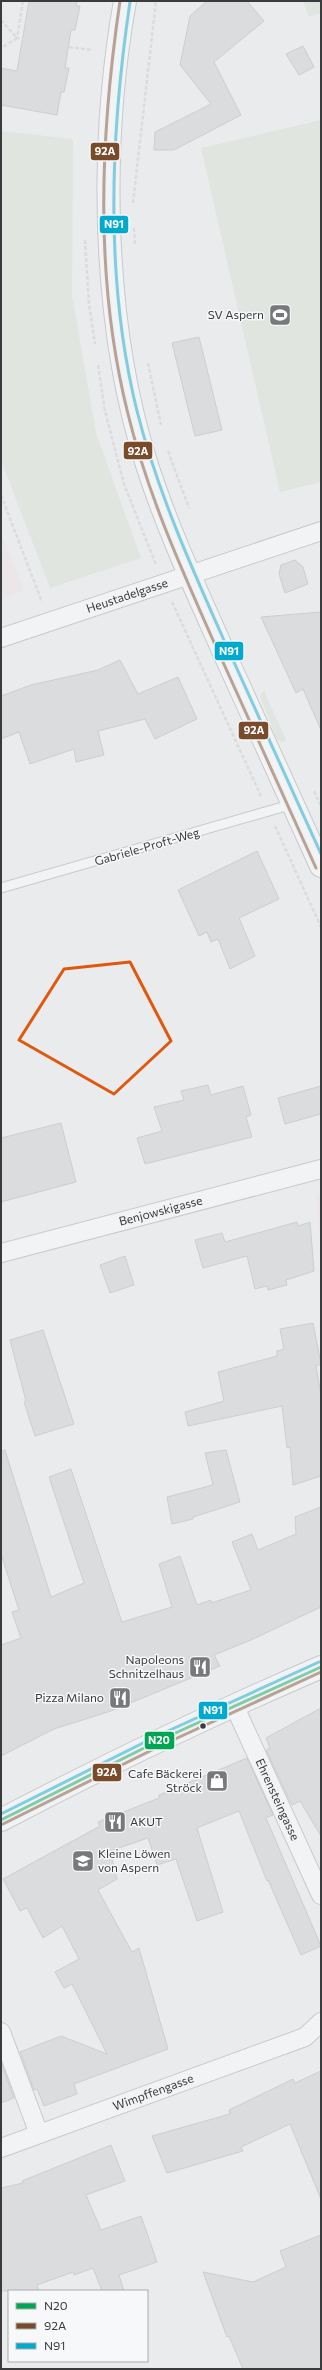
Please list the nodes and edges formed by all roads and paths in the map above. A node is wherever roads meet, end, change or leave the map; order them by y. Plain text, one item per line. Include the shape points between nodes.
1 (23, 1) edge
2 (126, 1) edge
3 (156, 1) edge
4 (1, 20) edge
5 (17, 38) junction
6 (36, 42) dead end
7 (69, 47) dead end
8 (1, 48) edge
9 (92, 50) dead end
10 (133, 208) dead end
11 (134, 223) dead end
12 (135, 252) dead end
13 (146, 357) dead end
14 (163, 433) dead end
15 (167, 448) dead end
16 (1, 495) edge
17 (190, 513) dead end
18 (321, 532) edge
19 (188, 575) junction
20 (175, 609) dead end
21 (50, 621) junction
22 (1, 638) edge
23 (292, 804) junction
24 (269, 811) junction
25 (321, 866) edge
26 (1, 888) edge
27 (321, 927) edge
28 (321, 1169) edge
29 (1, 1253) edge
30 (321, 1667) edge
31 (234, 1705) junction
32 (1, 1820) edge
33 (321, 1895) edge
34 (321, 2022) edge
35 (1, 2032) edge
36 (39, 2134) junction
37 (1, 2148) edge

1 - 5 path
2 - 19 main road via 109,136 111,243 120,350 131,407 147,465
3 - 10 path
4 - 5 path
5 - 6 path
5 - 8 path
7 - 9 path
11 - 12 path
13 - 14 path
15 - 17 path
16 - 21 path
18 - 19 street, Heustadelgasse
19 - 21 street, Heustadelgasse
19 - 23 main road
20 - 24 path
21 - 22 street, Heustadelgasse
23 - 24 lane, Gabriele-Proft-Weg
23 - 25 main road
24 - 26 lane, Gabriele-Proft-Weg
24 - 27 path
28 - 29 street, Benjowskigasse
30 - 31 main road
31 - 32 main road via 124,1757
31 - 33 street, Ehrensteingasse
34 - 36 street, Wimpffengasse via 305,2038
35 - 36 street
36 - 37 street, Wimpffengasse

